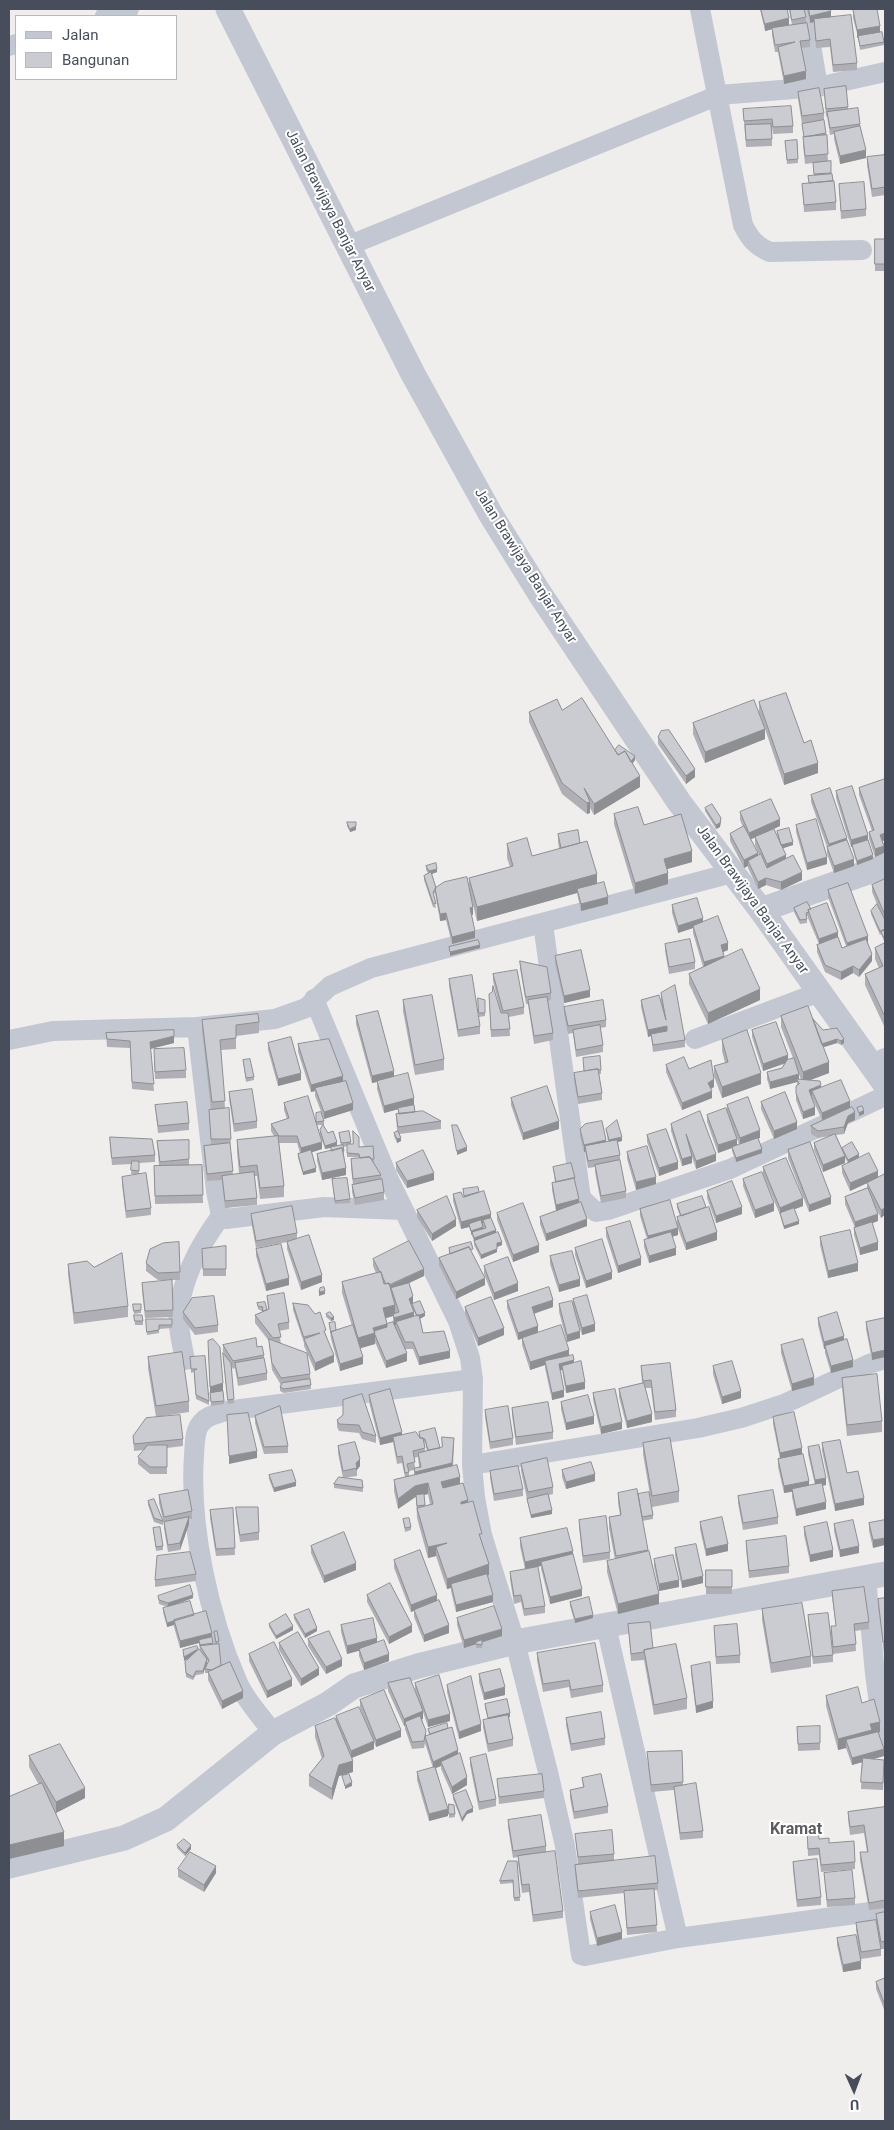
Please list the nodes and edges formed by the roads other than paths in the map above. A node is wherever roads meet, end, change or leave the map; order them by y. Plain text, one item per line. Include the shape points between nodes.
1 (129, 9) edge
2 (228, 9) edge
3 (700, 9) edge
4 (805, 9) edge
5 (108, 15) edge
6 (885, 72) edge
7 (818, 87) junction
8 (719, 96) junction
9 (350, 245) junction
10 (862, 250) dead end
11 (885, 866) edge
12 (732, 873) junction
13 (761, 910) junction
14 (542, 924) junction
15 (820, 992) junction
16 (314, 999) junction
17 (197, 1027) junction
18 (695, 1039) dead end
19 (9, 1040) edge
20 (881, 1069) edge
21 (885, 1096) edge
22 (403, 1210) junction
23 (221, 1216) junction
24 (885, 1359) edge
25 (185, 1360) edge
26 (473, 1379) junction
27 (472, 1465) junction
28 (876, 1576) edge
29 (606, 1626) junction
30 (515, 1642) junction
31 (273, 1733) junction
32 (885, 1746) edge
33 (9, 1866) edge
34 (885, 1910) edge
35 (678, 1938) junction

1 - 5 street
2 - 9 street, Jalan Brawijaya Banjar Anyar
3 - 8 street
4 - 7 street
6 - 7 street
7 - 8 street
8 - 9 street
8 - 10 street via 743,225 750,238 770,252
9 - 12 street, Jalan Brawijaya Banjar Anyar via 413,374 491,515 630,730
11 - 13 street
12 - 13 street, Jalan Brawijaya Banjar Anyar
12 - 14 street
13 - 15 street, Jalan Brawijaya Banjar Anyar
14 - 16 street via 371,968 330,986
14 - 21 street via 581,1198 596,1212 730,1169
15 - 18 street
15 - 20 street, Jalan Brawijaya Banjar Anyar
16 - 17 street via 306,1008 276,1019
16 - 22 street
17 - 19 street via 53,1031
17 - 23 street
22 - 23 street via 324,1207 226,1219
22 - 26 street via 458,1321
23 - 25 street via 196,1255 183,1290 178,1312
24 - 27 street via 784,1404 741,1418
26 - 27 street
26 - 31 street via 226,1411 201,1423 195,1440 193,1474 198,1550 221,1642 240,1686
27 - 30 street via 480,1525
28 - 29 street
28 - 32 street via 875,1674
29 - 30 street
29 - 35 street
30 - 31 street via 354,1686 328,1704
30 - 35 street via 564,1846 581,1955
31 - 33 street via 166,1819 124,1838
34 - 35 street

